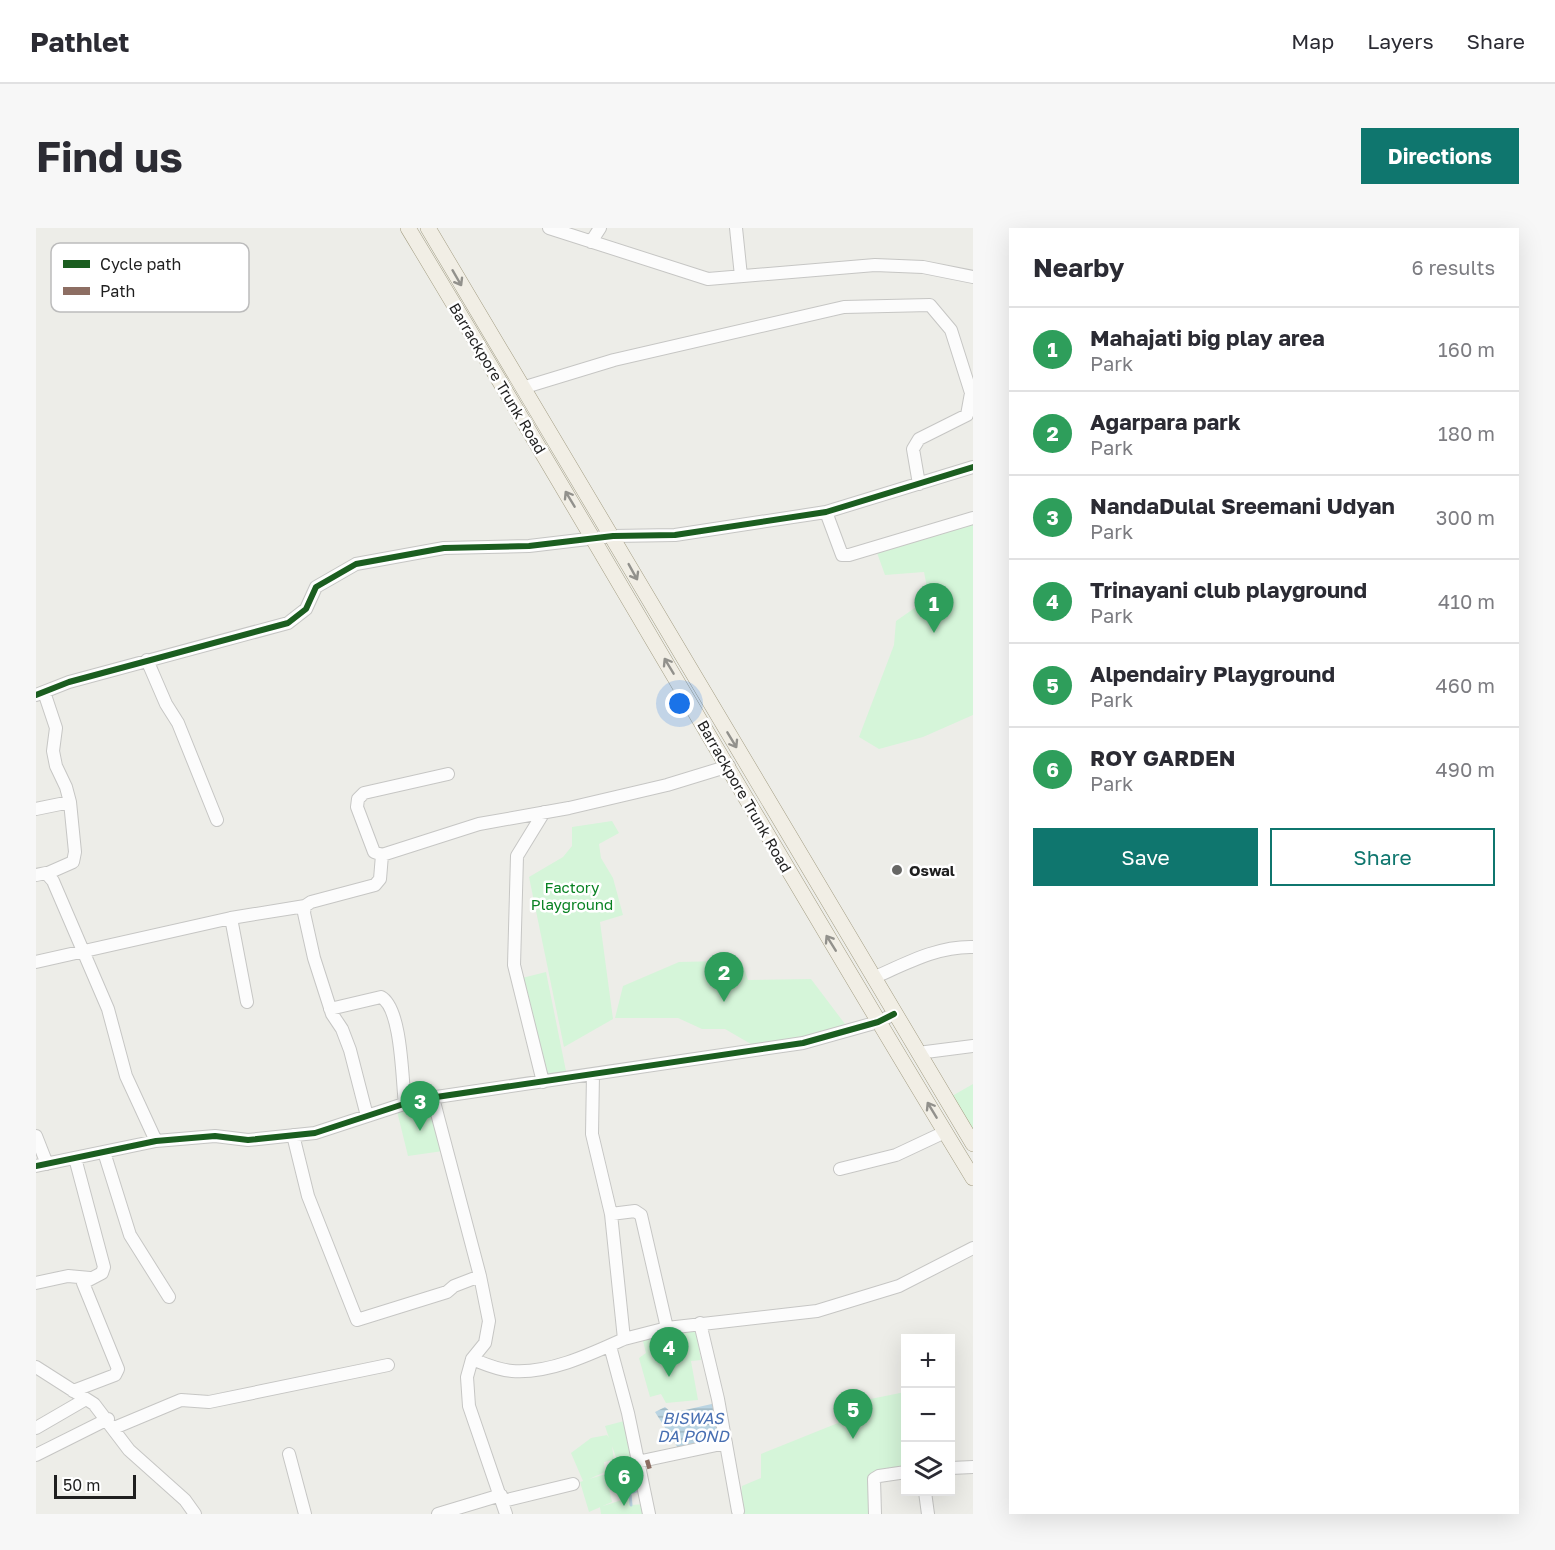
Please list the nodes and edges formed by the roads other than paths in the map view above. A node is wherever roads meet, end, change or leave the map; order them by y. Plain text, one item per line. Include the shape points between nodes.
1 (408, 228) edge
2 (428, 228) edge
3 (549, 228) edge
4 (600, 228) edge
5 (736, 228) edge
6 (591, 242) junction
7 (741, 276) junction
8 (973, 277) edge
9 (522, 388) junction
10 (973, 467) edge
11 (919, 484) junction
12 (826, 512) junction
13 (973, 518) edge
14 (613, 536) junction
15 (593, 539) junction
16 (147, 660) junction
17 (40, 693) edge
18 (729, 766) junction
19 (448, 774) dead end
20 (70, 802) junction
21 (36, 809) edge
22 (544, 812) junction
23 (217, 820) dead end
24 (382, 855) junction
25 (42, 874) edge
26 (305, 906) junction
27 (231, 918) junction
28 (973, 947) edge
29 (84, 951) junction
30 (36, 962) edge
31 (873, 978) junction
32 (247, 1002) dead end
33 (330, 1009) junction
34 (894, 1014) junction
35 (878, 1022) junction
36 (973, 1046) edge
37 (918, 1053) junction
38 (593, 1074) junction
39 (543, 1082) junction
40 (432, 1098) junction
41 (405, 1104) junction
42 (367, 1116) junction
43 (945, 1132) junction
44 (293, 1135) junction
45 (36, 1136) edge
46 (156, 1141) junction
47 (973, 1144) edge
48 (104, 1152) junction
49 (75, 1158) junction
50 (41, 1165) edge
51 (840, 1169) dead end
52 (973, 1178) edge
53 (611, 1214) junction
54 (973, 1248) edge
55 (480, 1276) junction
56 (90, 1278) junction
57 (36, 1283) edge
58 (169, 1297) dead end
59 (700, 1323) junction
60 (667, 1328) junction
61 (624, 1340) junction
62 (610, 1346) junction
63 (472, 1359) junction
64 (388, 1365) dead end
65 (36, 1367) edge
66 (73, 1391) junction
67 (86, 1399) junction
68 (111, 1424) junction
69 (36, 1428) edge
70 (726, 1443) junction
71 (289, 1454) dead end
72 (36, 1455) edge
73 (637, 1462) junction
74 (973, 1467) edge
75 (955, 1468) edge
76 (901, 1473) edge
77 (573, 1484) dead end
78 (926, 1496) edge
79 (502, 1498) junction
80 (738, 1511) dead end
81 (195, 1514) edge
82 (305, 1514) edge
83 (438, 1514) edge
84 (506, 1514) edge
85 (649, 1514) edge
86 (875, 1514) edge
87 (928, 1514) edge

15 -> 1 main road, Barrackpore Trunk Road
2 -> 9 main road, Barrackpore Trunk Road
3 - 6 street
4 - 6 street
5 - 7 street
6 - 7 street via 708,279
7 - 8 street via 875,265 923,267
9 - 11 street via 614,360 844,307 930,305 951,330 971,393 967,415 919,439 913,449
9 - 14 main road, Barrackpore Trunk Road
10 - 11 street
11 - 12 street
12 - 13 street via 842,555
12 - 14 street via 675,535
14 - 15 street
14 -> 31 main road, Barrackpore Trunk Road
15 - 16 street via 529,546 444,548 356,564 316,587 306,609 288,623
18 -> 15 main road, Barrackpore Trunk Road
16 - 17 street
16 - 23 street via 178,723
17 - 20 street via 56,728 53,751
18 - 22 street via 667,785
35 -> 18 main road, Barrackpore Trunk Road
19 - 24 street via 364,793 358,799 357,807 374,852
20 - 21 street
20 - 25 street via 73,862
22 - 24 street via 479,824
22 - 39 street via 517,856 514,964
24 - 26 street via 380,879 375,885
25 - 29 street
26 - 27 street
26 - 33 street via 314,958
27 - 29 street
27 - 32 street
28 - 31 street via 928,954
29 - 30 street
29 - 46 street via 108,1009 126,1076
31 - 34 main road, Barrackpore Trunk Road
33 - 41 street via 381,997 389,1005 399,1048
33 - 42 street via 350,1050
34 - 35 street
34 - 37 main road, Barrackpore Trunk Road
35 - 38 street via 803,1043
43 -> 35 main road, Barrackpore Trunk Road
36 - 37 street
37 - 47 main road, Barrackpore Trunk Road
38 - 39 street
38 - 53 street via 592,1134
39 - 40 street
40 - 41 street
40 - 55 street
41 - 42 street
42 - 44 street via 315,1133
43 - 51 street via 896,1155
43 - 52 main road, Barrackpore Trunk Road
44 - 46 street via 248,1140 214,1136
44 - 55 street via 308,1196 357,1320 447,1292
45 - 50 street
46 - 48 street
48 - 49 street
48 - 58 street via 130,1235
49 - 50 street
49 - 56 street via 104,1267 102,1273
53 - 60 street via 635,1211 641,1215
53 - 61 street
54 - 59 street via 899,1286 856,1300 807,1312
55 - 63 street via 488,1332
56 - 57 street via 68,1275
56 - 66 street via 83,1283 118,1369 115,1375
59 - 60 street
59 - 70 street
60 - 61 street
61 - 62 street
62 - 63 street via 557,1365 526,1371 497,1368
62 - 73 street
63 - 79 street via 467,1377 469,1406
64 - 68 street via 208,1402 181,1400
65 - 66 street
66 - 67 street
67 - 68 street
67 - 69 street
68 - 72 street
68 - 81 street via 129,1450 185,1500
70 - 73 street
70 - 80 street
71 - 82 street
73 - 85 street
74 - 75 street
76 - 86 street via 874,1479
77 - 79 street
78 - 87 street
79 - 83 street
79 - 84 street

